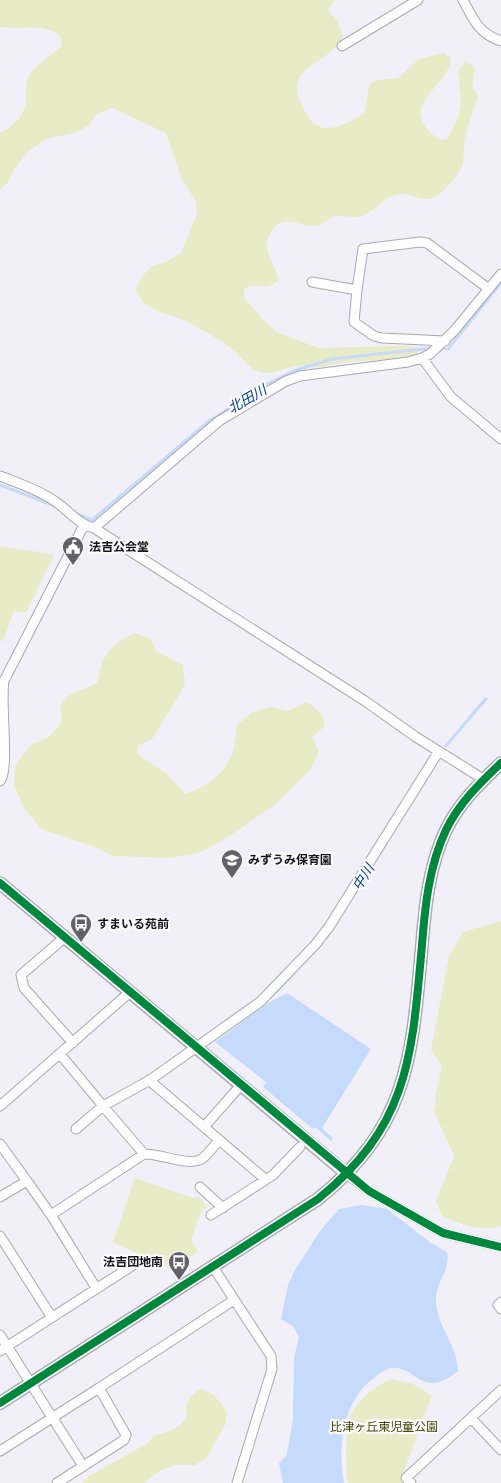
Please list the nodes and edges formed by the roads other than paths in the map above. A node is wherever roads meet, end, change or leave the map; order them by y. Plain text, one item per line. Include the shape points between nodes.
1 (418, 0) edge
2 (463, 0) edge
3 (501, 41) edge
4 (342, 46) dead end
5 (501, 274) edge
6 (312, 282) dead end
7 (488, 289) junction
8 (357, 290) junction
9 (442, 343) junction
10 (426, 356) junction
11 (501, 439) edge
12 (0, 476) edge
13 (84, 526) junction
14 (94, 528) junction
15 (440, 752) junction
16 (501, 763) edge
17 (483, 779) junction
18 (0, 780) edge
19 (0, 883) edge
20 (64, 938) junction
21 (130, 992) junction
22 (72, 1043) junction
23 (196, 1048) junction
24 (60, 1054) junction
25 (148, 1080) junction
26 (241, 1085) junction
27 (0, 1106) edge
28 (103, 1106) junction
29 (204, 1128) junction
30 (76, 1129) dead end
31 (219, 1140) junction
32 (0, 1144) edge
33 (300, 1147) dead end
34 (144, 1154) junction
35 (347, 1174) junction
36 (266, 1179) junction
37 (27, 1181) junction
38 (200, 1188) dead end
39 (0, 1197) edge
40 (223, 1208) junction
41 (51, 1215) junction
42 (211, 1216) dead end
43 (0, 1236) edge
44 (501, 1247) edge
45 (141, 1260) dead end
46 (213, 1267) junction
47 (96, 1288) junction
48 (234, 1300) junction
49 (501, 1302) edge
50 (501, 1309) edge
51 (51, 1316) junction
52 (0, 1334) edge
53 (4, 1349) edge
54 (32, 1383) junction
55 (99, 1388) junction
56 (501, 1390) edge
57 (0, 1403) edge
58 (53, 1417) junction
59 (471, 1418) junction
60 (501, 1450) edge
61 (0, 1451) edge
62 (83, 1466) junction
63 (57, 1483) edge
64 (238, 1483) edge
65 (411, 1483) edge

1 - 4 street
2 - 3 street via 478,28
5 - 7 street
6 - 8 street
7 - 8 street via 427,243 420,242 363,249
7 - 9 street
8 - 9 street via 354,322 374,336
9 - 10 street
10 - 11 street via 451,398
10 - 14 street via 408,362 300,376 286,381 219,421
12 - 13 street via 55,501
13 - 14 street
13 - 18 street via 4,681 5,766
14 - 15 street via 366,701
15 - 17 street
15 - 23 street via 315,945 260,1002
16 - 17 street
17 - 35 street via 454,817 431,874 410,1054 401,1089 376,1137
19 - 20 street
20 - 21 street
20 - 22 street via 20,975 24,988
21 - 22 street
21 - 23 street
22 - 24 street
23 - 25 street
23 - 26 street
24 - 27 street
24 - 28 street
25 - 28 street
25 - 29 street
26 - 29 street
26 - 35 street
28 - 30 street
28 - 34 street
29 - 31 street
31 - 34 street via 203,1158 193,1162
31 - 36 street
32 - 37 street
33 - 36 street
34 - 41 street
35 - 44 street via 369,1191 443,1232
35 - 46 street via 318,1198
36 - 40 street
37 - 39 street
37 - 41 street
38 - 40 street
40 - 42 street
41 - 47 street
43 - 51 street
45 - 47 street
46 - 48 street
46 - 54 street
47 - 51 street
48 - 55 street
48 - 64 street via 271,1356 272,1369
49 - 50 street via 498,1305
51 - 53 street
52 - 53 street
53 - 54 street
54 - 57 street
54 - 58 street
55 - 58 street
55 - 62 street via 126,1435 124,1440
56 - 59 street
58 - 61 street
58 - 62 street
59 - 60 street
59 - 65 street via 406,1478
62 - 63 street

